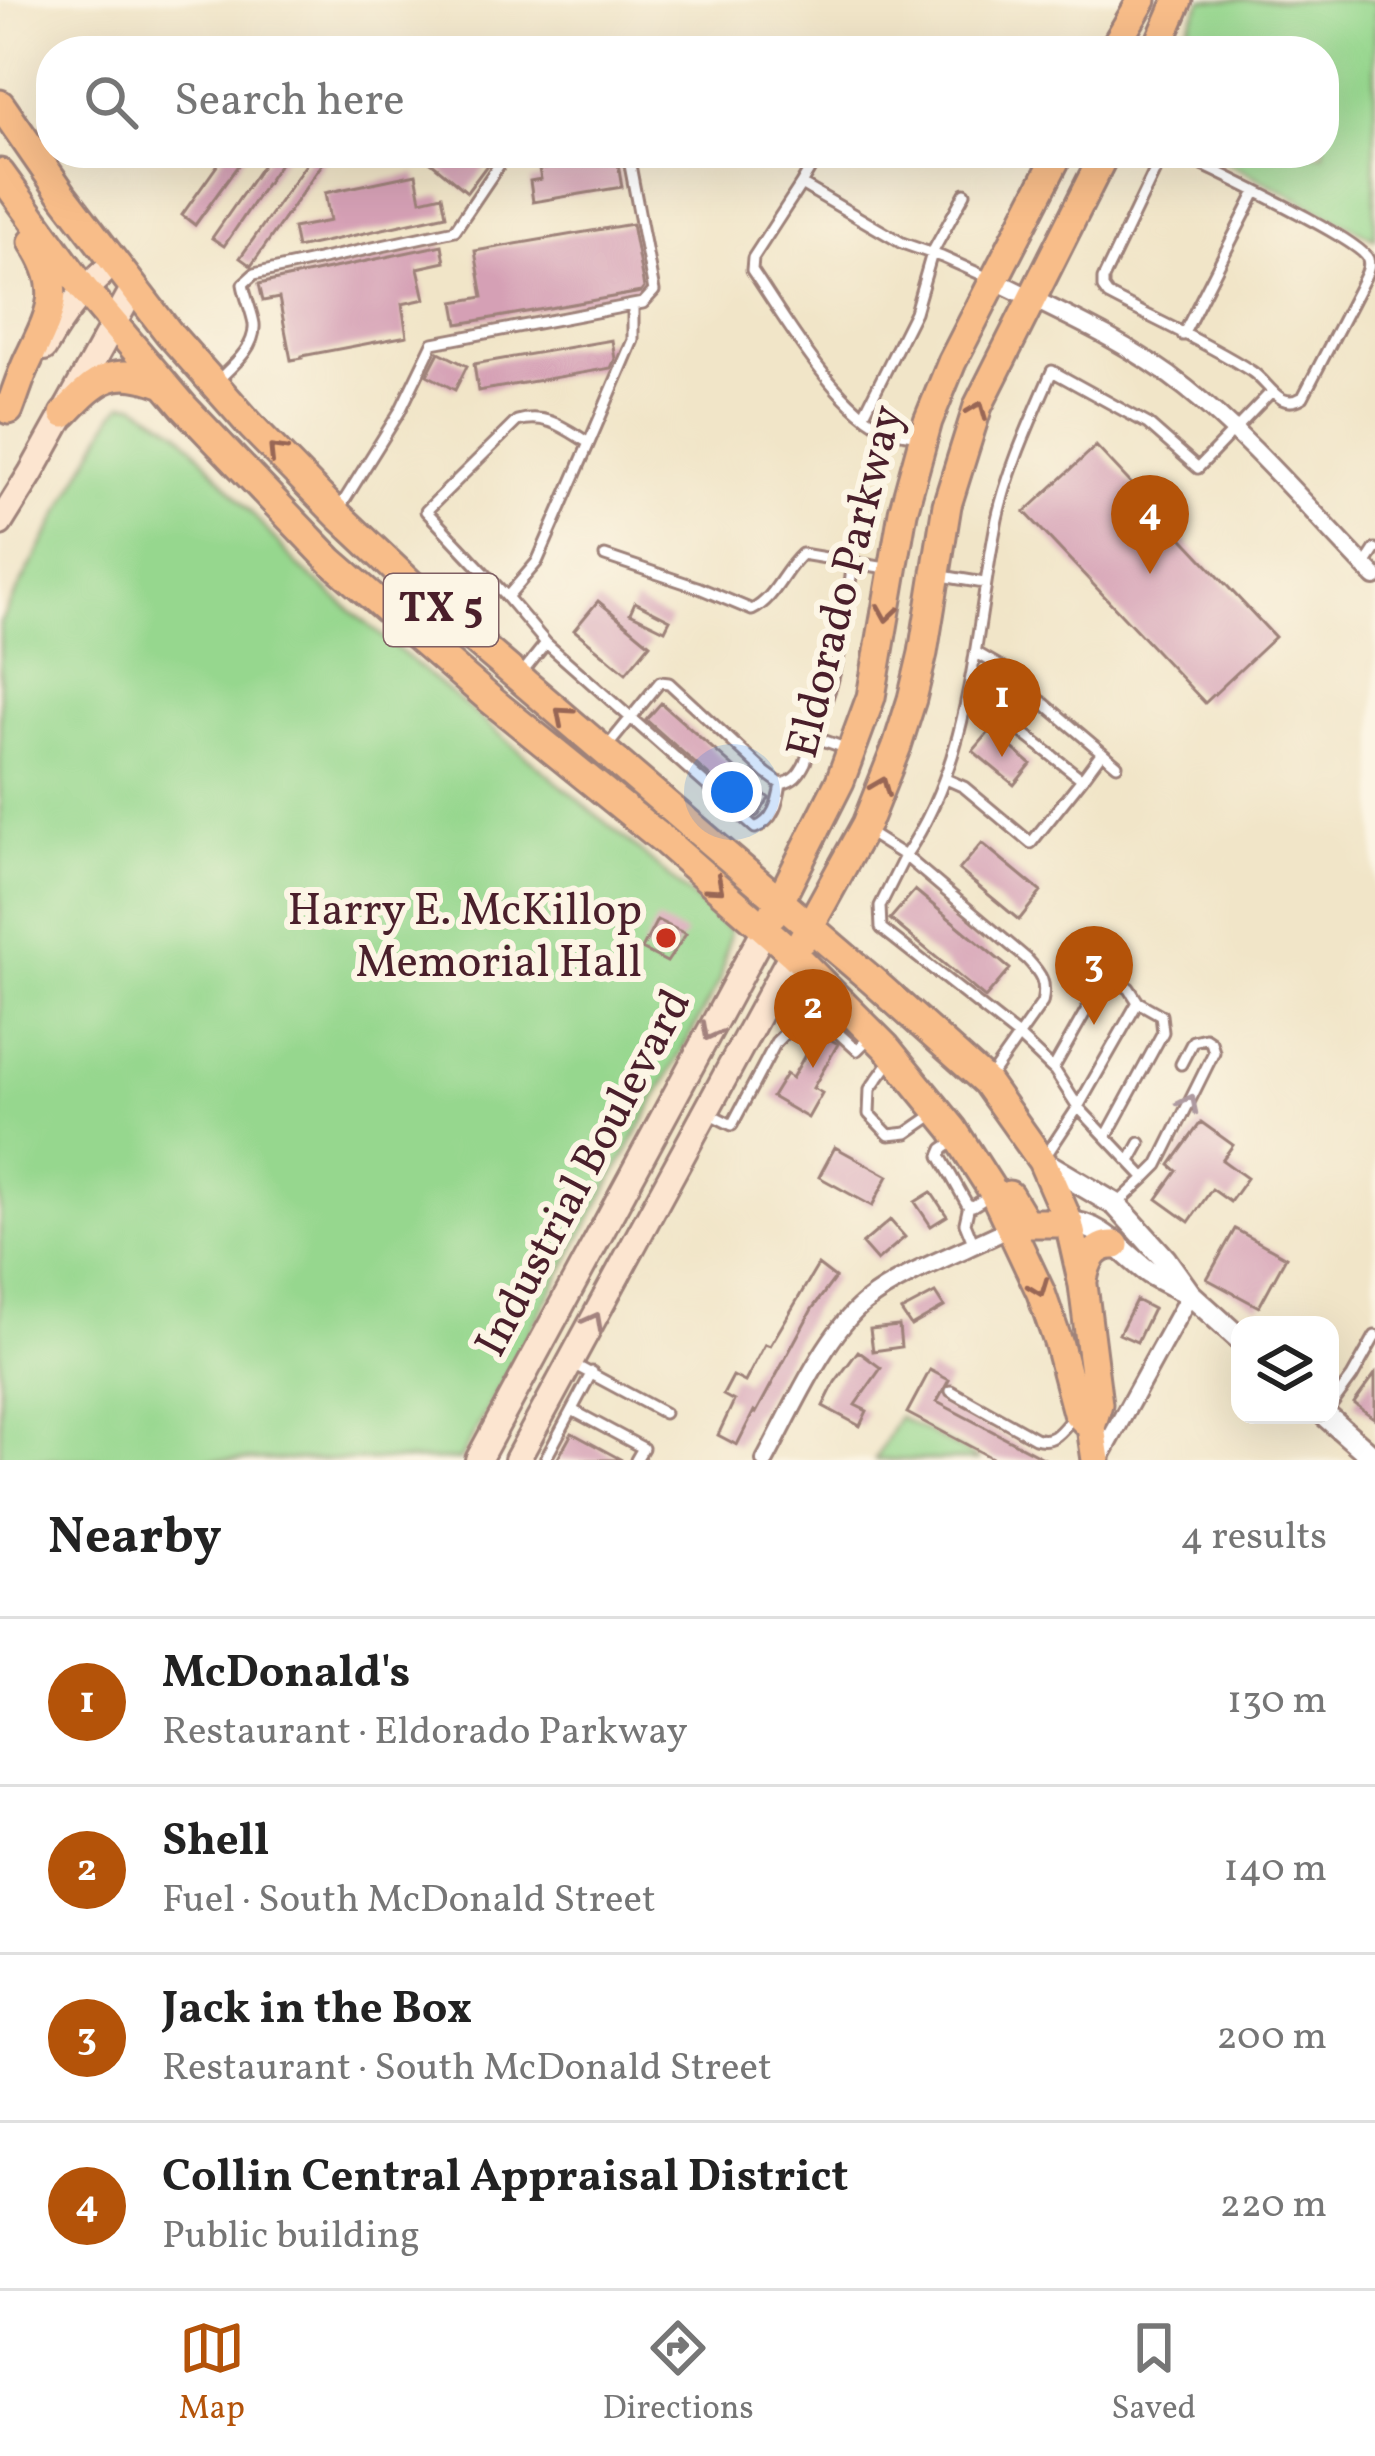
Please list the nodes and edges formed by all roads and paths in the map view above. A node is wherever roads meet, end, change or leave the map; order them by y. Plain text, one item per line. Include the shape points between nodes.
1 (1142, 0) edge
2 (1178, 0) edge
3 (1121, 36) edge
4 (1162, 36) edge
5 (0, 104) edge
6 (36, 157) edge
7 (44, 168) edge
8 (497, 168) edge
9 (632, 168) edge
10 (810, 168) edge
11 (1051, 168) edge
12 (1098, 168) edge
13 (1156, 168) edge
14 (1209, 168) edge
15 (0, 173) edge
16 (801, 184) junction
17 (1256, 192) junction
18 (964, 193) dead end
19 (0, 194) edge
20 (932, 253) junction
21 (115, 262) junction
22 (994, 280) junction
23 (134, 287) junction
24 (84, 289) junction
25 (1032, 299) junction
26 (633, 305) junction
27 (114, 324) junction
28 (1183, 335) junction
29 (164, 384) junction
30 (214, 385) junction
31 (1272, 391) junction
32 (64, 414) junction
33 (864, 414) junction
34 (5, 418) edge
35 (1234, 431) junction
36 (923, 437) junction
37 (589, 443) junction
38 (336, 514) junction
39 (0, 523) edge
40 (1375, 549) edge
41 (605, 556) dead end
42 (853, 562) junction
43 (894, 569) junction
44 (1370, 572) edge
45 (934, 575) junction
46 (984, 584) junction
47 (507, 597) junction
48 (546, 644) junction
49 (975, 652) junction
50 (519, 677) junction
51 (969, 691) junction
52 (632, 717) junction
53 (814, 737) junction
54 (604, 750) junction
55 (853, 751) junction
56 (1102, 752) junction
57 (1117, 766) dead end
58 (584, 775) junction
59 (946, 778) junction
60 (1082, 778) junction
61 (781, 784) junction
62 (680, 817) junction
63 (862, 830) junction
64 (666, 842) junction
65 (905, 856) junction
66 (779, 902) junction
67 (765, 928) junction
68 (811, 928) junction
69 (792, 953) junction
70 (820, 998) junction
71 (1138, 1003) junction
72 (752, 1028) junction
73 (1018, 1036) junction
74 (776, 1042) junction
75 (894, 1056) junction
76 (1181, 1064) dead end
77 (1053, 1070) junction
78 (986, 1082) junction
79 (935, 1106) junction
80 (1078, 1107) junction
81 (706, 1112) junction
82 (1017, 1123) junction
83 (1107, 1135) junction
84 (1140, 1144) dead end
85 (1042, 1161) junction
86 (1130, 1161) junction
87 (1144, 1178) junction
88 (982, 1199) junction
89 (1116, 1205) junction
90 (1069, 1223) junction
91 (1012, 1227) junction
92 (1115, 1245) junction
93 (975, 1246) junction
94 (1083, 1285) junction
95 (1190, 1294) junction
96 (1231, 1331) edge
97 (1375, 1336) edge
98 (539, 1348) junction
99 (581, 1368) junction
100 (951, 1391) dead end
101 (1339, 1395) edge
102 (572, 1410) junction
103 (664, 1413) dead end
104 (1084, 1420) junction
105 (1335, 1424) edge
106 (484, 1449) edge
107 (528, 1458) edge
108 (1375, 1459) edge
109 (636, 1460) edge
110 (765, 1460) edge
111 (1097, 1460) edge

1 - 3 main road
2 - 4 main road
5 - 6 main road, TX 5
7 - 21 main road, TX 5
8 - 30 lane via 454,230 254,274 242,284 251,340
9 - 26 lane via 654,290
10 - 16 lane
11 - 22 main road, Eldorado Parkway
12 - 25 main road, Eldorado Parkway
13 - 28 lane via 1103,288
14 - 17 lane
15 - 24 main road, TX 5
16 - 20 lane
16 - 33 lane via 752,270 815,363
17 - 28 lane
17 - 31 lane via 1351,242 1369,261 1303,397 1287,403
18 - 20 lane
19 - 34 main road via 46,262 52,289 48,321
20 - 22 lane
20 - 33 lane via 915,312
21 - 23 main road, TX 5
21 - 24 main road
22 - 25 street
22 - 36 main road, Eldorado Parkway
23 - 27 main road
23 - 30 main road, TX 5
24 - 27 main road, TX 5
24 - 34 main road
25 - 35 street via 1152,364
45 -> 25 main road, Eldorado Parkway via 970,428
26 - 37 lane via 633,340
26 - 38 lane via 433,343
27 - 29 main road, TX 5
27 - 32 main road
28 - 31 lane
29 - 32 main road via 105,377
29 - 58 main road, TX 5 via 331,561
38 -> 30 main road, TX 5
31 - 35 lane
32 - 39 main road
33 - 36 lane
35 - 44 street
35 - 46 lane via 1198,467 1148,424 1052,371 999,512
36 - 43 main road, Eldorado Parkway
37 - 47 lane via 537,562
37 - 47 lane via 551,420 517,421 427,511
38 - 50 main road, TX 5
40 - 44 lane
41 - 42 lane via 752,610 802,554
42 - 43 lane
42 - 53 lane via 841,647
43 - 45 main road
43 -> 55 main road, Eldorado Parkway
45 - 46 lane
63 -> 45 main road, Eldorado Parkway via 912,699
46 - 49 lane
47 - 48 lane
48 - 50 lane
48 - 52 lane
49 - 51 lane
49 - 56 lane
54 -> 50 main road, TX 5
51 - 59 lane
51 - 60 lane
52 - 54 lane
52 - 61 lane via 660,682 669,683
52 - 61 lane via 755,827 777,807
53 - 55 lane
53 - 61 lane via 799,775
54 - 58 main road
54 - 62 main road, TX 5
55 - 66 main road, Eldorado Parkway
56 - 57 lane
56 - 60 lane
58 - 64 main road, TX 5
59 - 60 lane via 1031,843
59 - 65 lane
62 - 64 main road
62 - 66 main road, TX 5
63 - 65 lane
63 - 68 main road, Eldorado Parkway
64 -> 67 main road, TX 5
65 - 73 lane via 1042,976 1042,1003
65 - 73 lane via 880,906 881,928
66 - 67 main road, Eldorado Parkway
66 - 68 main road, TX 5
67 - 69 main road, TX 5
67 -> 98 main road, Industrial Boulevard
68 - 69 main road, Eldorado Parkway
68 - 78 main road, TX 5
69 - 70 main road, TX 5
69 - 72 main road, Industrial Boulevard
70 - 74 lane
70 - 75 main road, TX 5
71 - 77 lane via 1129,988 1108,979
71 - 80 lane
71 - 83 lane via 1161,1015 1162,1032
72 - 74 lane
72 - 81 main road, Industrial Boulevard
73 - 77 lane
73 - 78 lane
74 - 81 lane via 731,1125
75 - 79 main road, TX 5
75 - 79 lane via 870,1089 869,1114 889,1135 907,1133
87 -> 76 lane via 1196,1090 1211,1042 1193,1041
77 - 80 lane
78 - 82 main road, TX 5
79 - 82 main road via 926,1078 947,1065
79 - 88 main road, TX 5 via 958,1138
79 - 90 main road via 983,1152 1024,1220
80 - 83 lane
80 - 85 lane
99 -> 81 main road, Industrial Boulevard
82 - 85 main road, TX 5
83 - 86 lane
84 - 86 lane
85 - 89 street
85 - 90 main road, TX 5
86 - 87 lane
87 - 89 lane
88 - 91 main road, TX 5
88 - 93 lane via 965,1223
89 - 95 street
90 - 92 street
90 - 94 main road, TX 5
91 - 93 street
91 -> 104 main road, TX 5
92 - 94 main road via 1093,1254
92 - 95 street
93 - 110 street via 863,1304 824,1354
94 - 104 main road, TX 5 via 1098,1404
95 - 96 street
95 - 111 street
97 - 101 lane
98 - 99 main road
98 - 106 main road, Industrial Boulevard
99 - 102 lane
99 - 103 lane
99 - 107 main road, Industrial Boulevard
100 - 104 lane via 1044,1441
102 - 107 lane
102 - 109 lane via 643,1448
104 - 111 main road, TX 5
105 - 108 street
106 - 107 main road

